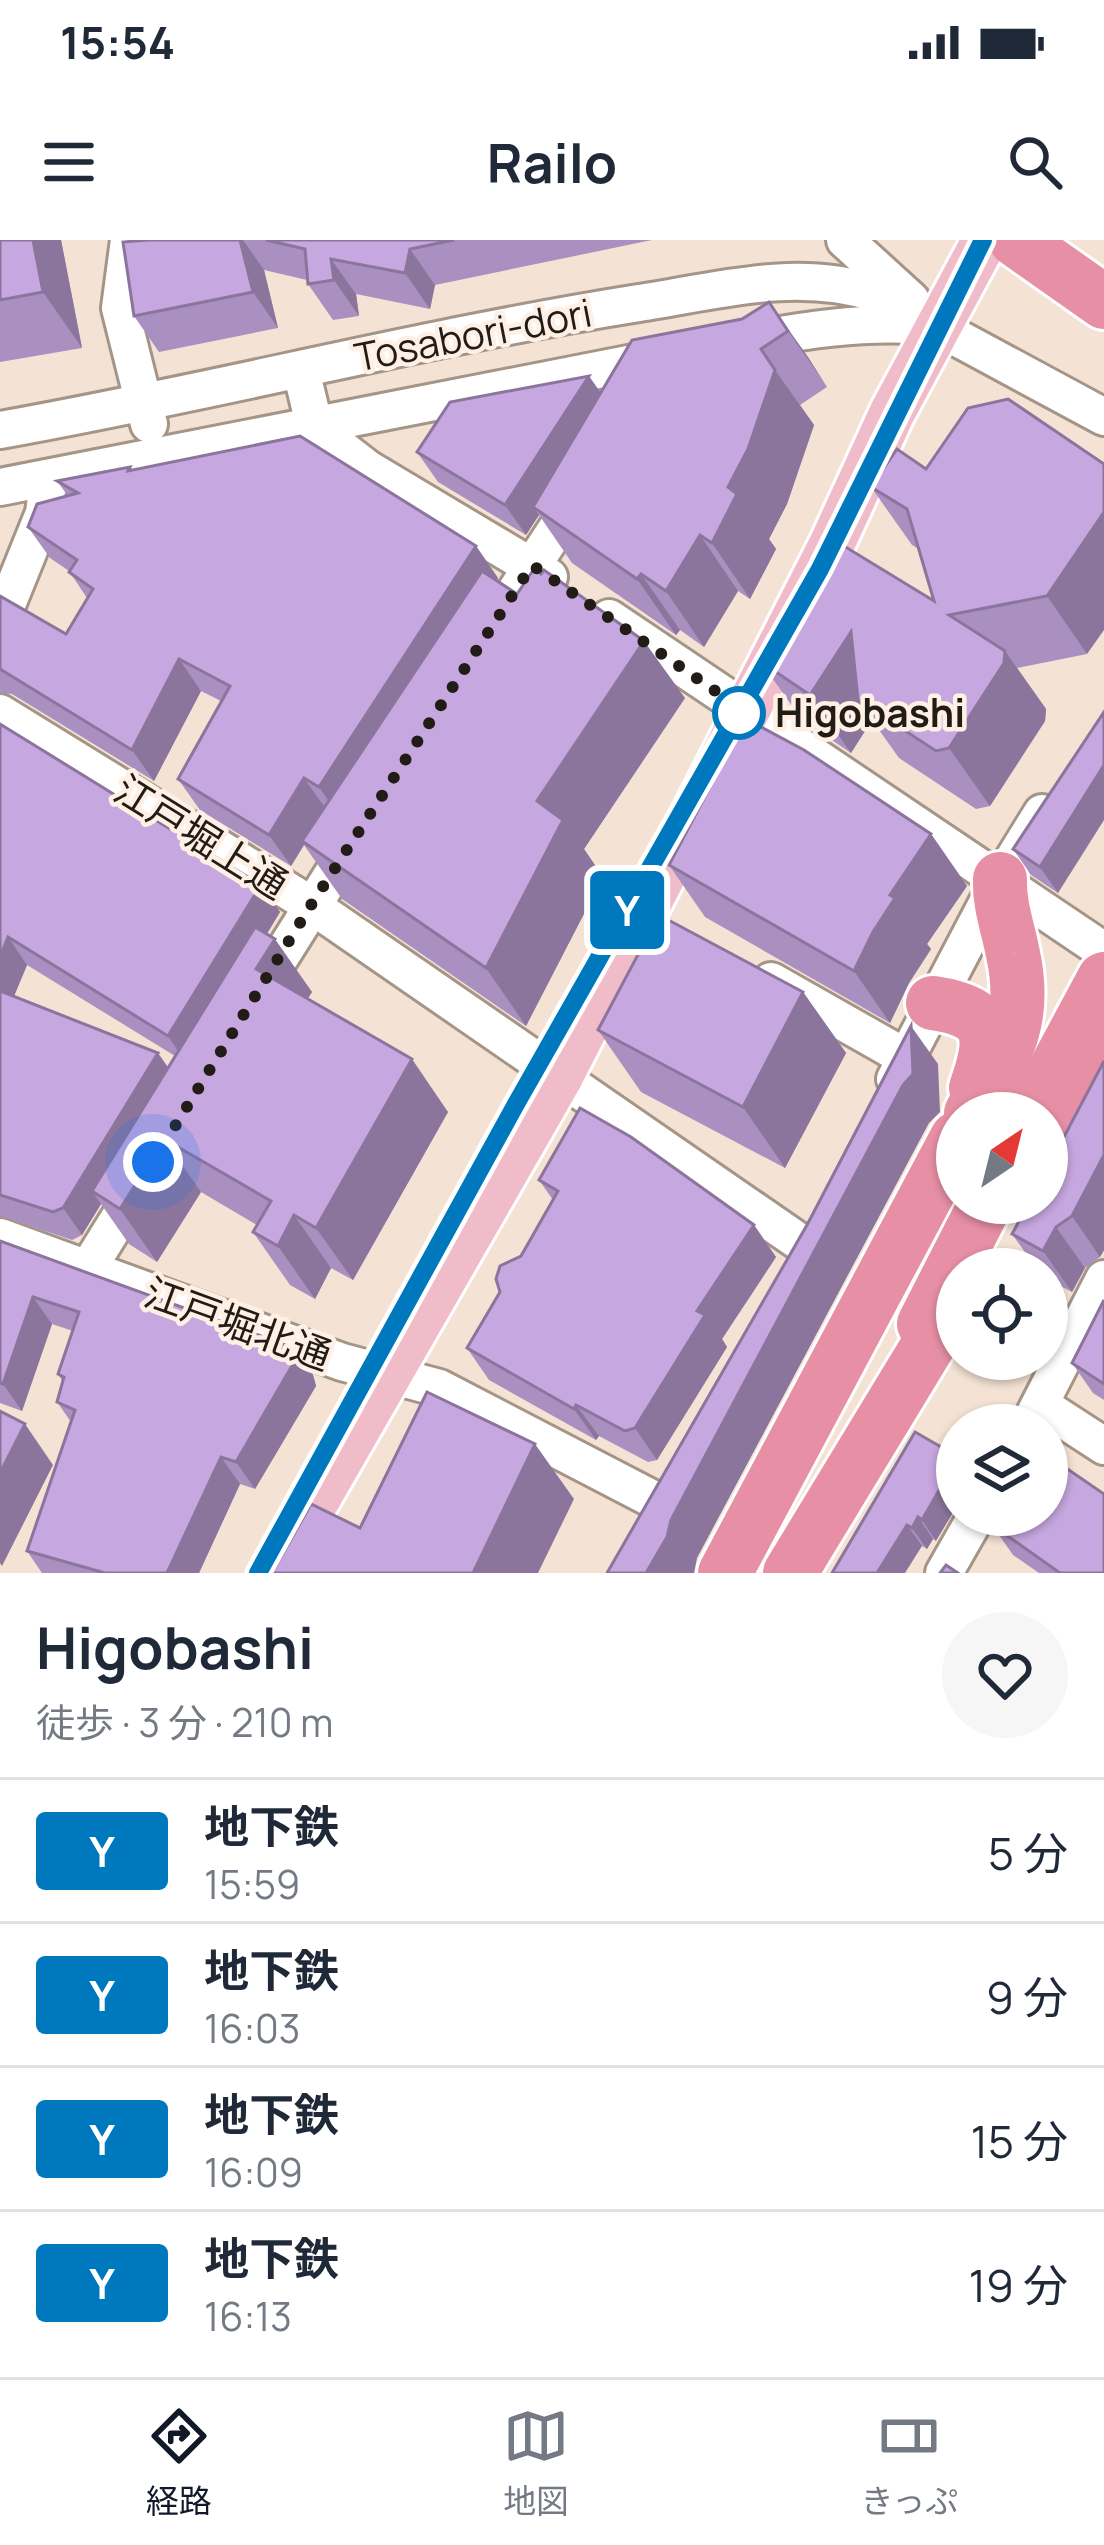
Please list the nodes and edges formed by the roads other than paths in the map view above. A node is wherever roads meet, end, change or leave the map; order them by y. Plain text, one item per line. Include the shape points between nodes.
1 (129, 240) edge
2 (845, 240) edge
3 (992, 245) edge
4 (1104, 302) edge
5 (940, 327) junction
6 (691, 352) junction
7 (301, 370) junction
8 (639, 403) edge
9 (144, 404) junction
10 (1104, 417) edge
11 (314, 428) junction
12 (0, 430) edge
13 (157, 454) junction
14 (603, 457) edge
15 (48, 478) junction
16 (0, 487) edge
17 (532, 565) junction
18 (0, 622) edge
19 (471, 660) edge
20 (727, 699) junction
21 (0, 713) edge
22 (1064, 781) edge
23 (373, 812) edge
24 (994, 873) junction
25 (648, 901) junction
26 (311, 905) junction
27 (684, 931) edge
28 (1104, 951) edge
29 (744, 966) edge
30 (1104, 979) edge
31 (933, 1003) junction
32 (236, 1028) edge
33 (905, 1057) junction
34 (1104, 1063) edge
35 (560, 1077) junction
36 (975, 1092) edge
37 (982, 1092) edge
38 (1043, 1092) edge
39 (885, 1100) edge
40 (1068, 1120) edge
41 (160, 1150) edge
42 (936, 1177) edge
43 (975, 1224) edge
44 (0, 1237) edge
45 (87, 1270) junction
46 (1104, 1279) edge
47 (791, 1291) edge
48 (936, 1331) edge
49 (391, 1373) junction
50 (1041, 1404) edge
51 (1068, 1430) edge
52 (1104, 1446) edge
53 (858, 1455) junction
54 (690, 1468) edge
55 (668, 1507) junction
56 (966, 1536) edge
57 (650, 1540) edge
58 (947, 1572) edge
59 (275, 1573) edge
60 (725, 1573) edge
61 (790, 1573) edge

1 - 9 street via 121,308
2 - 5 street
3 - 4 highway
3 - 5 main road
5 - 6 street, Tosabori-dori via 819,327
5 - 7 street, Tosabori-dori via 841,282 788,280 533,320
5 - 10 street, Tosabori-dori
5 - 20 main road via 832,544
6 - 8 street
6 - 11 street, Tosabori-dori
7 - 9 street, Tosabori-dori
7 - 11 street
9 - 12 street, Tosabori-dori
9 - 13 street
11 - 13 street, Tosabori-dori
11 - 17 street
13 - 15 street, Tosabori-dori
14 - 17 street
15 - 16 street, Tosabori-dori
15 - 18 street via 44,513
17 - 19 street
17 - 20 street
20 - 24 street
20 - 25 main road
21 - 26 street, 江戸堀上通
22 - 24 street
23 - 26 street
24 - 28 street
24 - 31 street
24 - 37 highway via 1015,960 1018,1016 1009,1050
25 - 27 street
25 - 35 main road
26 - 32 street
26 - 35 street, 江戸堀上通
29 - 33 street
30 - 38 highway
31 - 33 street
31 - 36 highway via 966,1010 988,1034
33 - 39 street
34 - 40 highway
35 - 47 street, 江戸堀上通 via 819,1241
35 - 49 main road
41 - 45 street
42 - 60 highway
43 - 53 highway
44 - 45 street, 江戸堀北通
45 - 49 street, 江戸堀北通
46 - 50 street
48 - 53 highway
49 - 55 street, 江戸堀北通 via 439,1388
49 - 59 main road
51 - 52 street
53 - 61 highway
54 - 55 street
55 - 57 street
56 - 58 street

